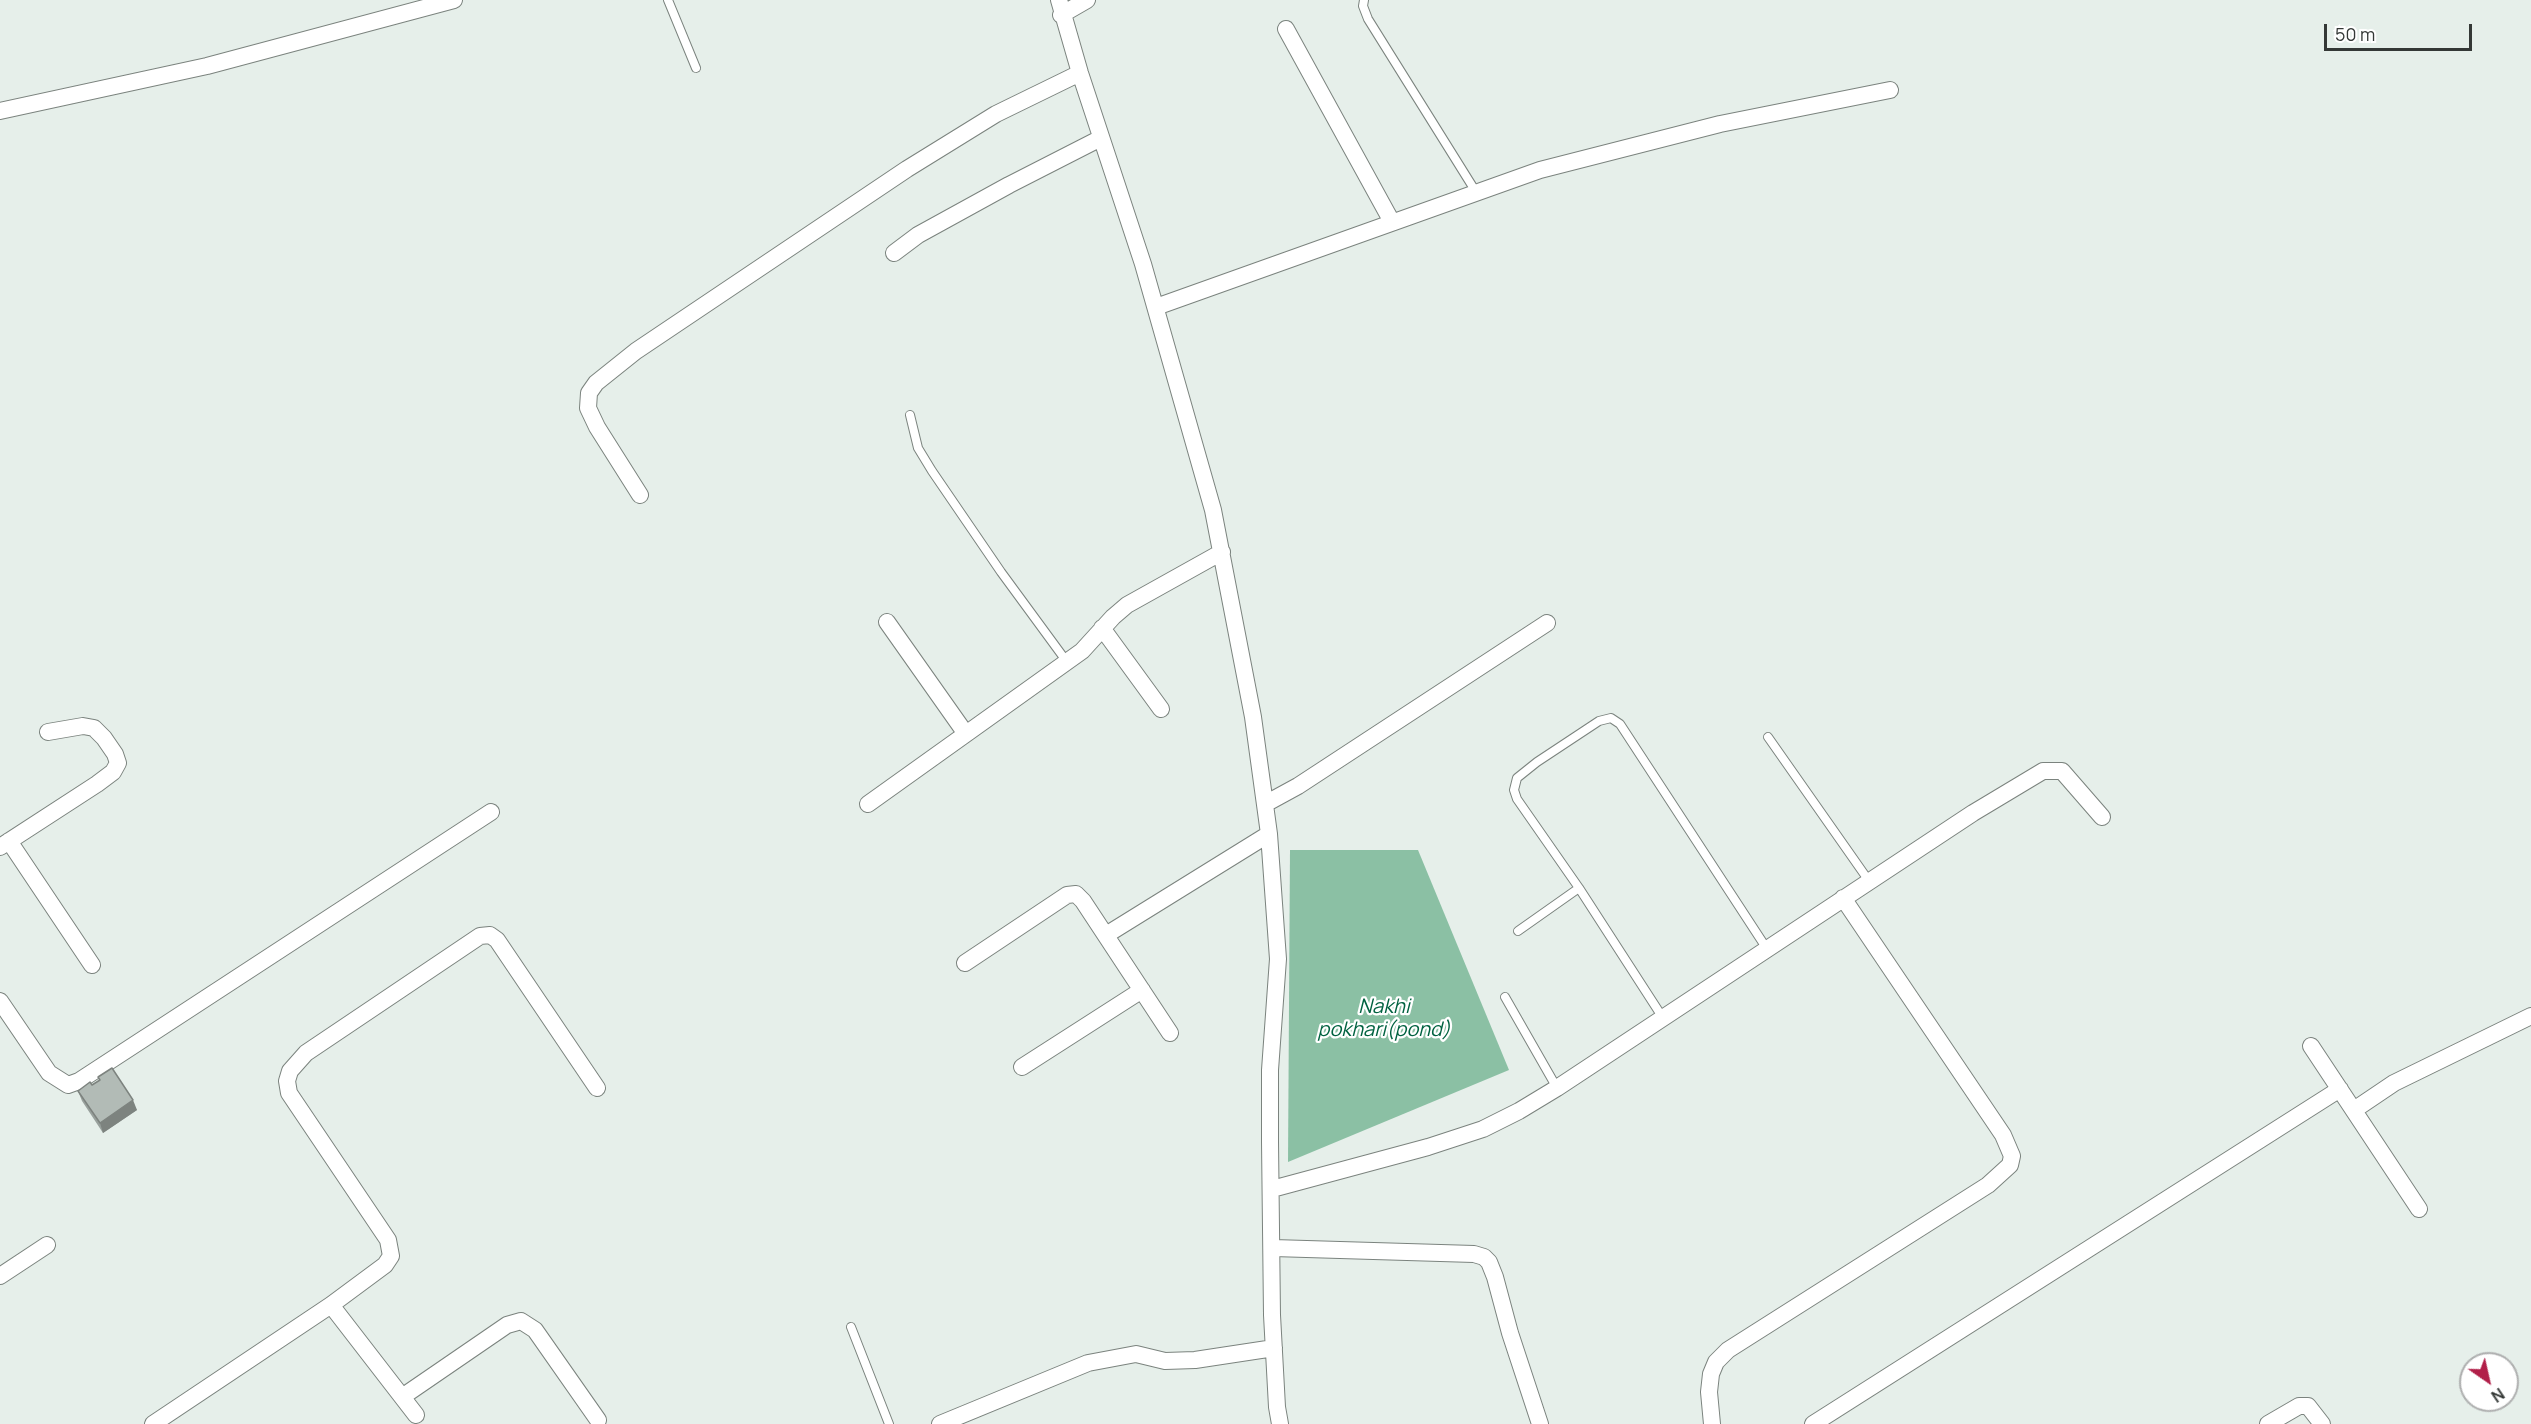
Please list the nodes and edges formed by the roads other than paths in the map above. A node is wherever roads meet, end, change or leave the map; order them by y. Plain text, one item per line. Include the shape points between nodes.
1 (454, 0) edge
2 (668, 0) edge
3 (1087, 0) edge
4 (1364, 0) edge
5 (1060, 8) edge
6 (1286, 28) dead end
7 (696, 68) dead end
8 (1080, 73) junction
9 (1890, 90) dead end
10 (0, 111) edge
11 (1101, 138) junction
12 (1476, 192) junction
13 (1392, 222) junction
14 (894, 253) dead end
15 (1156, 307) junction
16 (910, 415) dead end
17 (640, 495) dead end
18 (1222, 552) junction
19 (887, 622) dead end
20 (1547, 623) dead end
21 (1102, 628) junction
22 (1068, 662) junction
23 (1161, 709) dead end
24 (48, 732) dead end
25 (966, 734) junction
26 (1768, 737) dead end
27 (868, 804) dead end
28 (1265, 804) junction
29 (491, 812) dead end
30 (2102, 817) dead end
31 (1269, 834) junction
32 (4, 844) edge
33 (1869, 881) junction
34 (1579, 888) junction
35 (1843, 898) junction
36 (1518, 931) dead end
37 (1106, 935) junction
38 (1767, 949) junction
39 (965, 963) dead end
40 (92, 964) dead end
41 (1142, 990) junction
42 (1505, 997) dead end
43 (0, 1001) edge
44 (2531, 1016) edge
45 (1663, 1018) junction
46 (1170, 1033) dead end
47 (2311, 1046) dead end
48 (1022, 1067) dead end
49 (597, 1088) dead end
50 (1557, 1088) junction
51 (2340, 1089) junction
52 (2354, 1110) junction
53 (1272, 1189) junction
54 (2420, 1209) dead end
55 (46, 1245) dead end
56 (1273, 1248) junction
57 (0, 1276) edge
58 (331, 1305) junction
59 (851, 1327) dead end
60 (1274, 1348) junction
61 (402, 1397) junction
62 (416, 1415) dead end
63 (598, 1420) dead end
64 (153, 1424) edge
65 (890, 1424) edge
66 (940, 1424) edge
67 (1280, 1424) edge
68 (1540, 1424) edge
69 (1712, 1424) edge
70 (1813, 1424) edge
71 (2268, 1424) edge
72 (2322, 1424) edge

1 - 10 street via 207,66
2 - 7 lane
3 - 5 street
4 - 12 lane via 1368,20
5 - 8 street
6 - 13 street
8 - 11 street
8 - 17 street via 996,114 906,169 636,351 596,383 589,393 588,408
9 - 12 street via 1720,124 1540,170
11 - 14 street via 918,235
11 - 15 street
12 - 13 street
13 - 15 street
15 - 18 street
16 - 22 lane via 918,448 932,471 1000,572
18 - 21 street via 1127,605
18 - 28 street
19 - 25 street
20 - 28 street
21 - 22 street
21 - 23 street
22 - 25 street
24 - 32 street via 94,728 110,746 117,763 98,784
25 - 27 street
26 - 33 lane
28 - 31 street
29 - 43 street via 79,1081 68,1085 49,1073
30 - 33 street via 2062,771 2043,771
31 - 37 street
31 - 53 street via 1278,958 1270,1071
32 - 40 street
33 - 35 street
34 - 36 lane
34 - 38 lane via 1514,790 1517,778 1532,766 1611,718 1633,742
34 - 45 lane
35 - 38 street
35 - 69 street via 2003,1134 2012,1156 2010,1165 1988,1185 1728,1350 1711,1374
37 - 39 street via 1083,901 1076,894 1067,895
37 - 41 street
38 - 45 street
41 - 46 street
41 - 48 street
42 - 50 lane
44 - 52 street via 2394,1083
45 - 50 street
47 - 51 street
49 - 58 street via 490,935 480,936 306,1053 290,1071 289,1093 391,1248 385,1265
50 - 53 street via 1519,1111 1461,1136
51 - 52 street
51 - 70 street
52 - 54 street
53 - 56 street
55 - 57 street
56 - 60 street
56 - 68 street via 1484,1257 1495,1277
58 - 61 street
58 - 64 street
59 - 65 lane
60 - 66 street via 1195,1360 1165,1361 1136,1354 1088,1363
60 - 67 street
61 - 62 street
61 - 63 street via 507,1325 521,1321 535,1330
71 - 72 street via 2299,1406 2308,1406

